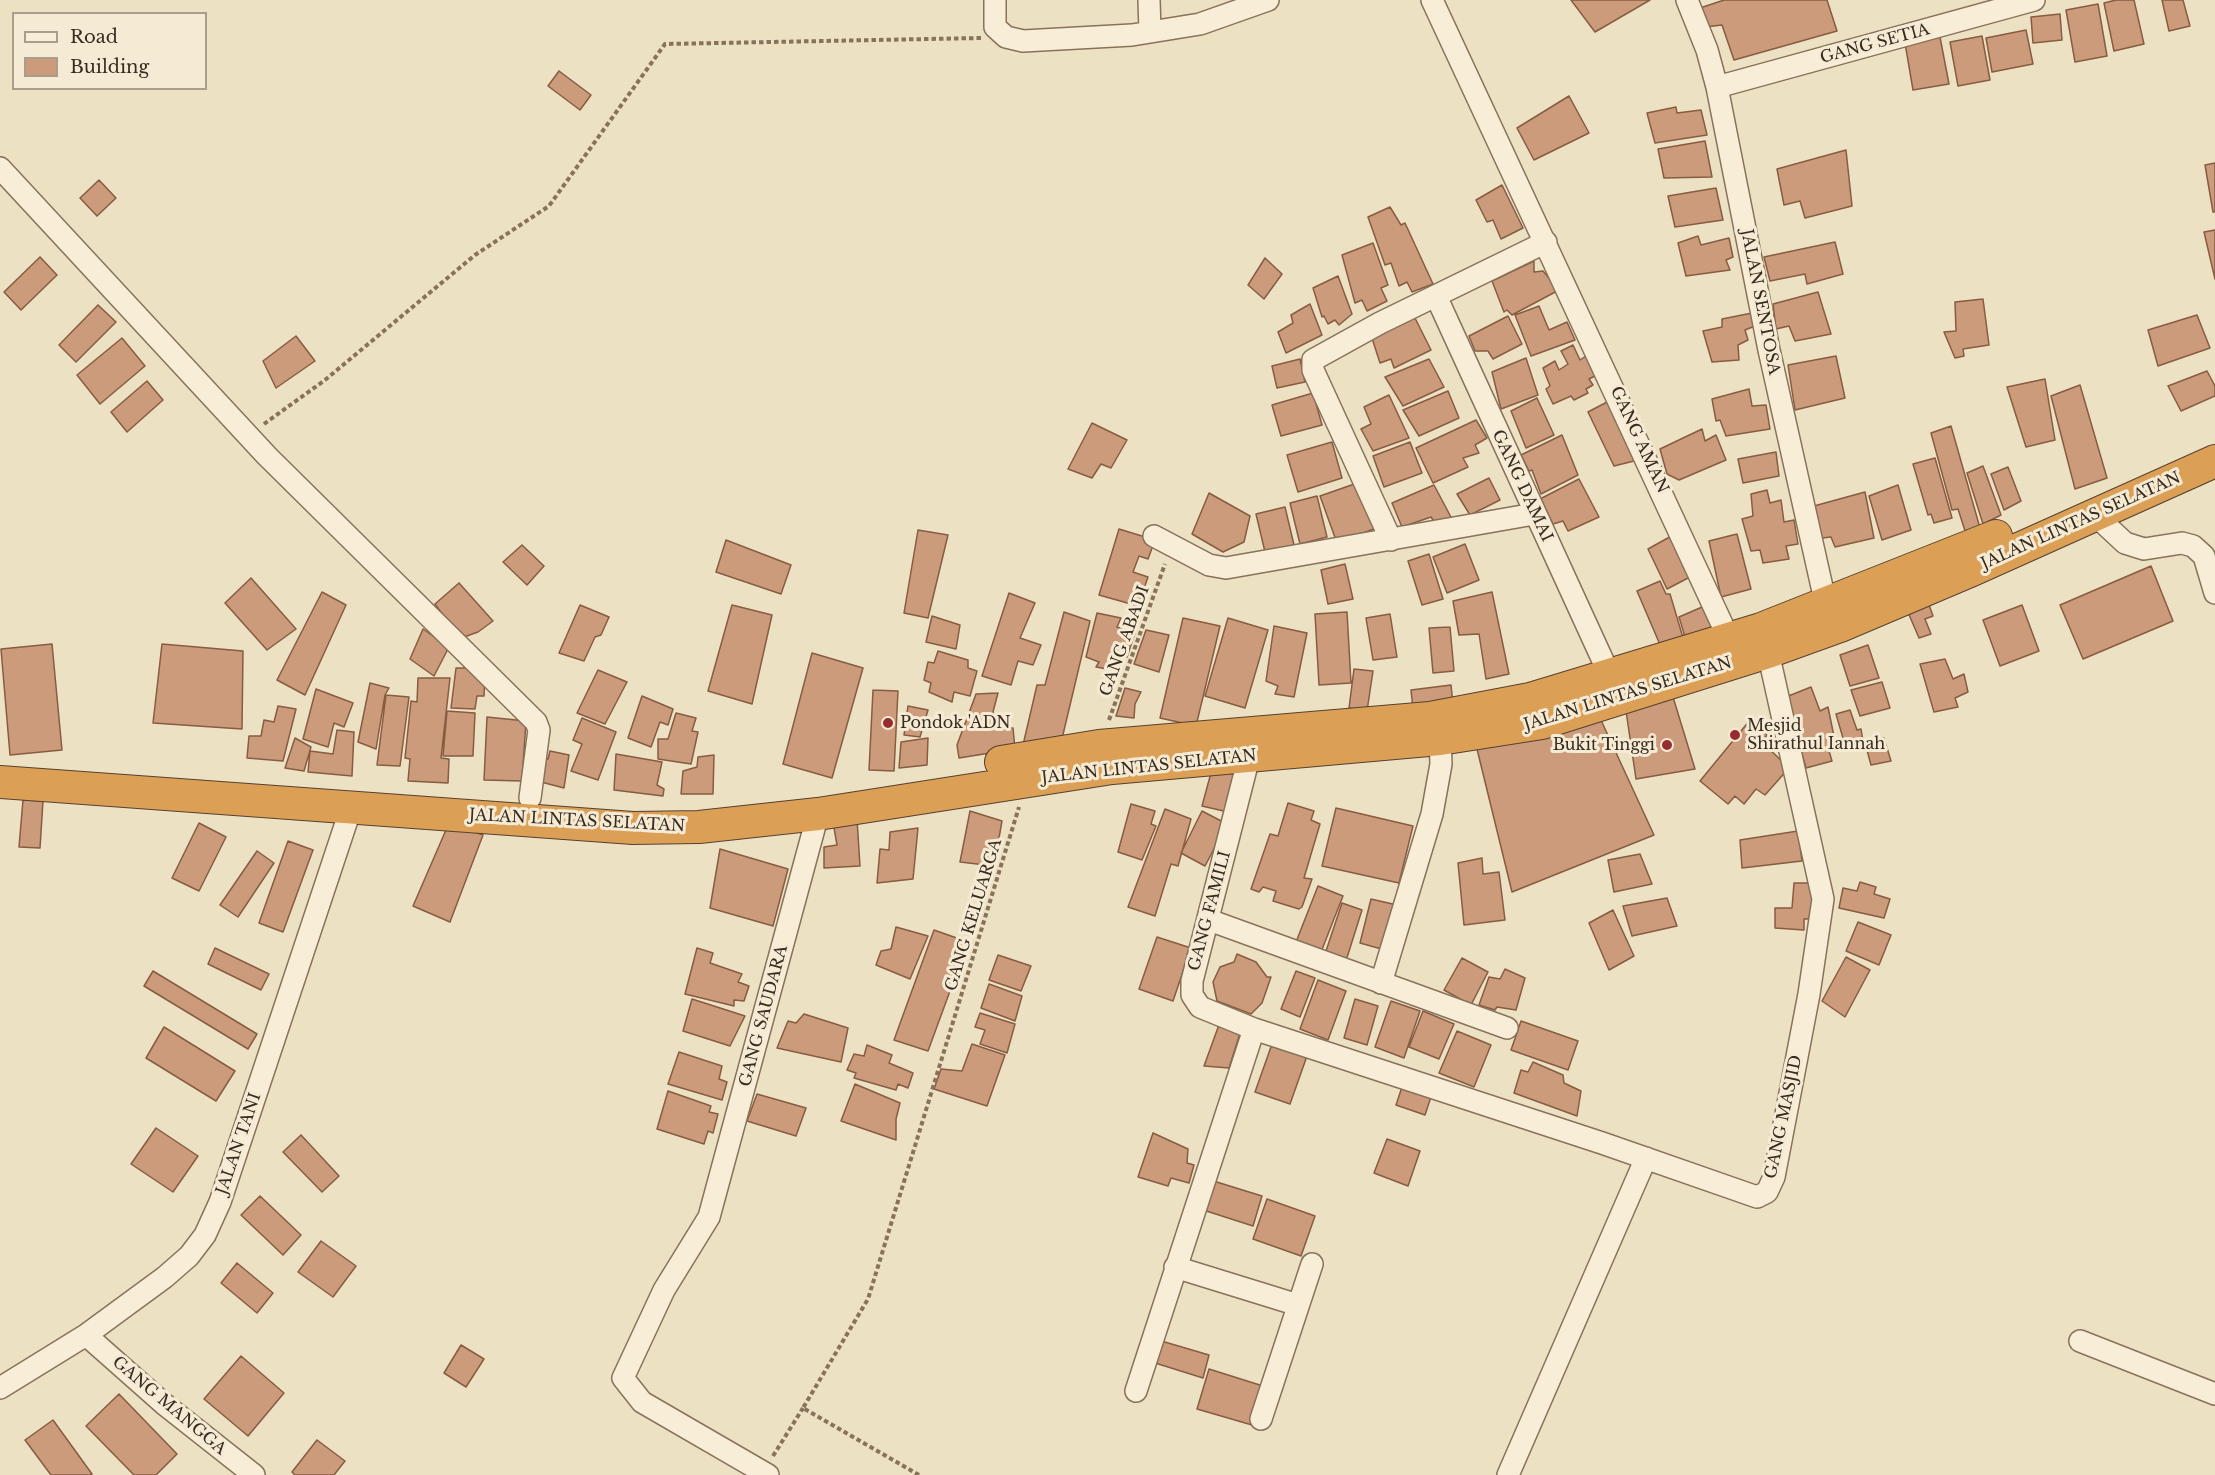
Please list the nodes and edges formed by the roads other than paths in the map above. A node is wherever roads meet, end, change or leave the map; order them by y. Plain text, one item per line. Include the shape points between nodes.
1 (995, 0) edge
2 (1149, 0) edge
3 (1268, 0) edge
4 (1432, 0) edge
5 (1687, 0) edge
6 (2034, 0) edge
7 (1973, 8) edge
8 (1150, 32) junction
9 (1717, 87) junction
10 (0, 168) edge
11 (1546, 242) junction
12 (1436, 296) junction
13 (2215, 439) edge
14 (2215, 461) edge
15 (1534, 514) junction
16 (2095, 515) junction
17 (2050, 524) junction
18 (1163, 540) road end
19 (1391, 540) junction
20 (2215, 592) edge
21 (1826, 605) junction
22 (1729, 639) junction
23 (1768, 652) junction
24 (1610, 676) junction
25 (1440, 739) junction
26 (1249, 757) junction
27 (0, 765) edge
28 (1017, 774) junction
29 (0, 782) edge
30 (530, 798) junction
31 (351, 808) junction
32 (818, 814) junction
33 (1209, 920) junction
34 (1381, 983) junction
35 (1507, 1028) dead end
36 (1254, 1029) junction
37 (1390, 1075) joint
38 (1646, 1158) junction
39 (1312, 1264) dead end
40 (1175, 1267) junction
41 (1298, 1305) junction
42 (86, 1335) junction
43 (2080, 1341) dead end
44 (0, 1388) edge
45 (1136, 1391) dead end
46 (2215, 1394) edge
47 (1261, 1419) dead end
48 (765, 1473) edge
49 (254, 1475) edge
50 (1508, 1475) edge

1 - 8 street via 995,27 1006,37 1023,41
2 - 8 street
3 - 8 street via 1200,24
4 - 11 street, GANG AMAN
5 - 9 street, JALAN SENTOSA
6 - 7 street, GANG SETIA
7 - 9 street, GANG SETIA
9 - 21 street, JALAN SENTOSA via 1769,350
10 - 30 street via 248,435 536,722 539,730
11 - 12 street
11 - 22 street, GANG AMAN
12 - 15 street, GANG DAMAI
12 - 19 street via 1313,360 1312,365
13 - 17 highway, JALAN LINTAS SELATAN
14 - 16 highway, JALAN LINTAS SELATAN
15 - 19 street
15 - 24 street, GANG DAMAI
16 - 17 highway, JALAN LINTAS SELATAN
16 - 20 street via 2125,543 2144,549 2182,543 2193,546 2204,556
17 - 21 highway, JALAN LINTAS SELATAN
17 - 23 highway, JALAN LINTAS SELATAN via 1840,626
18 - 19 street via 1209,565 1226,568
21 - 22 highway, JALAN LINTAS SELATAN
22 - 24 highway, JALAN LINTAS SELATAN
23 - 25 highway, JALAN LINTAS SELATAN via 1542,723
23 - 38 street, GANG MASJID via 1823,899 1774,1177 1767,1192 1757,1197
24 - 28 highway, JALAN LINTAS SELATAN via 1530,699 1430,718 1099,746
25 - 26 highway, JALAN LINTAS SELATAN
25 - 34 street via 1441,764 1432,814
26 - 28 highway, JALAN LINTAS SELATAN
26 - 33 street, GANG FAMILI
27 - 30 highway, JALAN LINTAS SELATAN
28 - 30 highway, JALAN LINTAS SELATAN via 665,808
28 - 32 highway, JALAN LINTAS SELATAN
29 - 31 highway, JALAN LINTAS SELATAN
31 - 32 highway, JALAN LINTAS SELATAN via 633,828 699,827
31 - 42 street, JALAN TANI via 220,1202 205,1235 165,1277
32 - 48 street, GANG SAUDARA via 709,1217 664,1290 623,1378 642,1402
33 - 34 street
33 - 36 street, GANG FAMILI via 1192,981 1192,995 1200,1007
34 - 35 street
36 - 37 street, GANG FAMILI
36 - 40 street
37 - 38 street, GANG MASJID
38 - 50 street
39 - 41 street
40 - 41 street
40 - 45 street
41 - 47 street
42 - 44 street, JALAN TANI
42 - 49 street, GANG MANGGA via 164,1404
43 - 46 street

